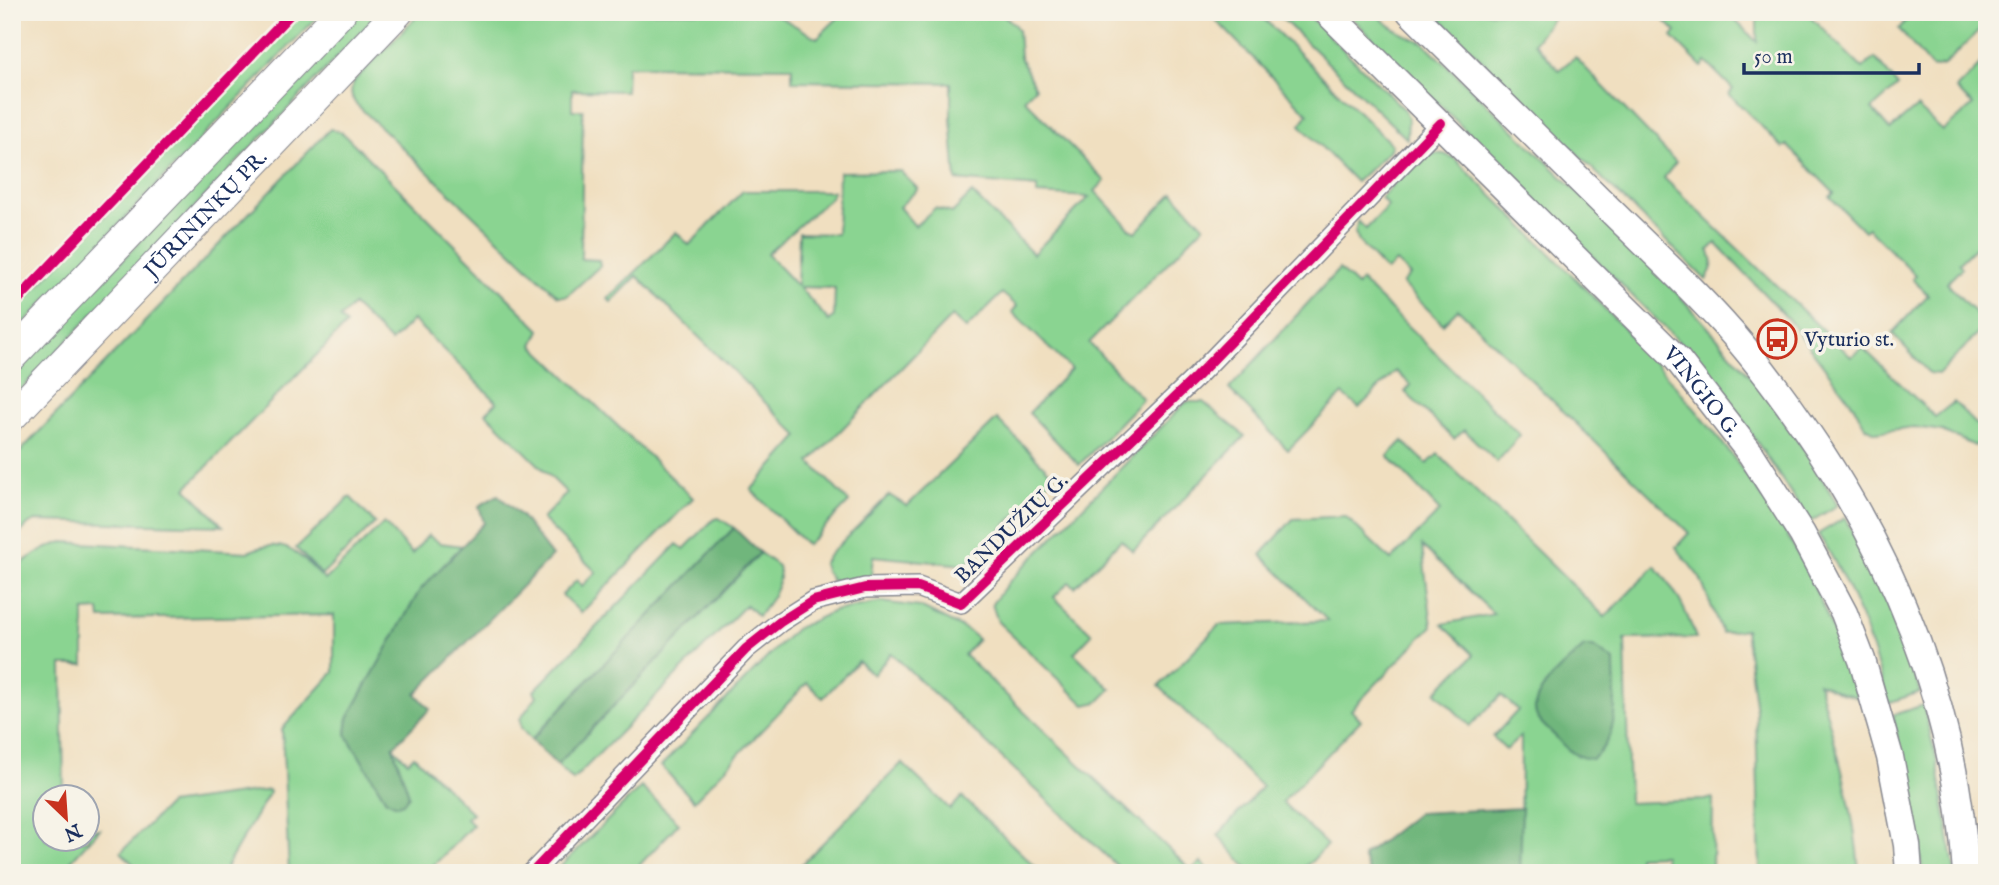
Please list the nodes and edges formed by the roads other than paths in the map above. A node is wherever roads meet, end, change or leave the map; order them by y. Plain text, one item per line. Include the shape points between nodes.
1 (341, 12) edge
2 (398, 12) edge
3 (1327, 12) edge
4 (1410, 12) edge
5 (1441, 123) junction
6 (12, 356) edge
7 (12, 416) edge
8 (532, 873) edge
9 (1909, 873) edge
10 (1966, 873) edge

1 - 6 main road, JŪRININKŲ PR.
2 - 7 main road, JŪRININKŲ PR.
3 - 5 main road, VINGIO G.
4 - 10 main road via 1722,322 1799,419 1835,473 1898,589 1918,638 1935,690 1964,836
5 - 8 street, BANDUŽIŲ G. via 1196,377 961,603 918,587 864,588 813,601 746,649
5 - 9 main road, VINGIO G. via 1677,359 1784,504 1844,613 1862,660 1890,757

